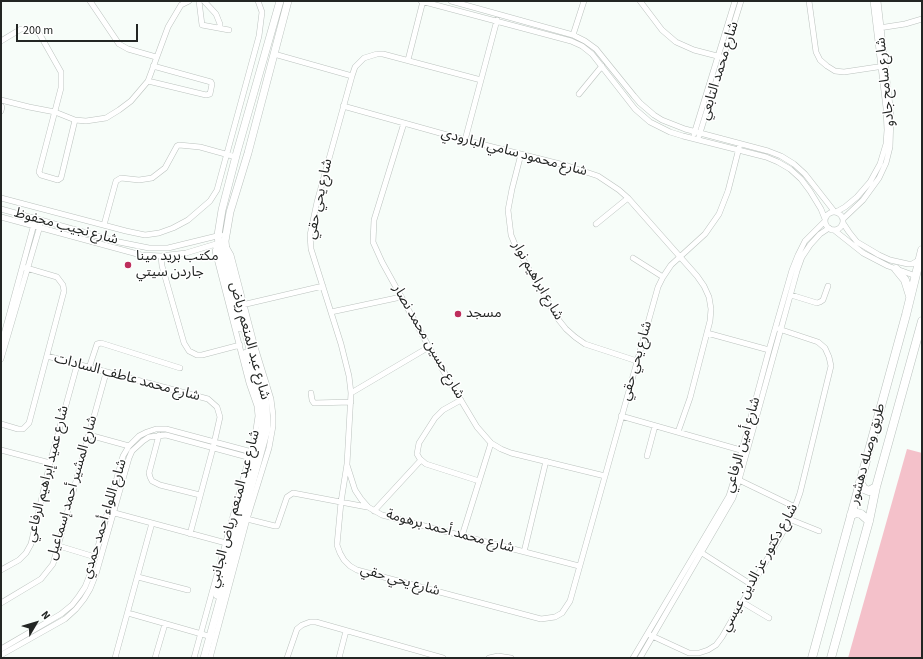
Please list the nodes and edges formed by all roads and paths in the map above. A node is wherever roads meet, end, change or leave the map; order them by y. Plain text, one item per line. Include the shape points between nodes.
1 (90, 1) edge
2 (189, 1) edge
3 (199, 1) edge
4 (204, 1) edge
5 (258, 1) edge
6 (280, 1) edge
7 (288, 1) edge
8 (422, 1) edge
9 (448, 1) edge
10 (451, 1) edge
11 (584, 1) edge
12 (640, 1) edge
13 (735, 1) edge
14 (741, 1) edge
15 (809, 1) edge
16 (873, 1) edge
17 (878, 1) edge
18 (179, 3) edge
19 (443, 5) edge
20 (498, 15) junction
21 (922, 20) edge
22 (497, 22) junction
23 (220, 28) junction
24 (878, 28) junction
25 (229, 30) dead end
26 (573, 35) junction
27 (1, 41) edge
28 (274, 54) junction
29 (156, 57) junction
30 (721, 57) junction
31 (408, 60) junction
32 (153, 66) junction
33 (602, 66) junction
34 (883, 66) junction
35 (260, 74) junction
36 (352, 76) junction
37 (268, 77) junction
38 (481, 80) junction
39 (148, 81) junction
40 (254, 90) junction
41 (263, 94) junction
42 (579, 94) dead end
43 (1, 100) edge
44 (1, 106) edge
45 (343, 106) junction
46 (1, 111) edge
47 (55, 112) junction
48 (75, 120) junction
49 (404, 123) junction
50 (697, 133) junction
51 (465, 140) junction
52 (695, 140) junction
53 (740, 144) junction
54 (738, 150) junction
55 (228, 154) junction
56 (521, 154) junction
57 (236, 156) junction
58 (1, 198) edge
59 (628, 198) junction
60 (827, 203) junction
61 (1, 209) edge
62 (821, 209) junction
63 (835, 211) junction
64 (1, 217) edge
65 (38, 220) junction
66 (825, 220) junction
67 (843, 221) junction
68 (596, 224) dead end
69 (104, 225) junction
70 (36, 227) junction
71 (832, 229) junction
72 (849, 232) junction
73 (222, 234) junction
74 (843, 238) junction
75 (222, 244) junction
76 (922, 250) edge
77 (161, 256) junction
78 (680, 257) junction
79 (633, 258) dead end
80 (890, 260) junction
81 (920, 260) junction
82 (888, 266) junction
83 (25, 267) junction
84 (896, 269) junction
85 (916, 276) junction
86 (663, 277) junction
87 (323, 286) junction
88 (828, 286) dead end
89 (791, 295) junction
90 (401, 297) junction
91 (910, 297) junction
92 (242, 306) junction
93 (331, 312) junction
94 (922, 321) edge
95 (775, 328) junction
96 (782, 330) junction
97 (707, 333) junction
98 (1, 345) edge
99 (240, 345) junction
100 (429, 347) junction
101 (769, 350) junction
102 (47, 356) junction
103 (1, 359) edge
104 (637, 361) junction
105 (77, 365) junction
106 (89, 368) junction
107 (180, 368) dead end
108 (106, 373) junction
109 (312, 393) dead end
110 (352, 393) junction
111 (461, 400) junction
112 (351, 402) junction
113 (621, 416) junction
114 (1, 424) edge
115 (655, 426) junction
116 (678, 432) junction
117 (88, 435) junction
118 (159, 435) junction
119 (214, 442) junction
120 (491, 442) junction
121 (129, 446) junction
122 (213, 448) junction
123 (1, 450) edge
124 (744, 451) junction
125 (647, 456) dead end
126 (257, 457) junction
127 (421, 460) junction
128 (546, 461) junction
129 (50, 463) junction
130 (347, 464) junction
131 (605, 476) junction
132 (739, 480) junction
133 (479, 481) junction
134 (860, 482) junction
135 (876, 487) junction
136 (252, 492) junction
137 (200, 495) junction
138 (731, 497) junction
139 (341, 502) junction
140 (368, 507) junction
141 (795, 507) junction
142 (108, 511) junction
143 (374, 511) junction
144 (114, 513) junction
145 (851, 515) junction
146 (248, 519) junction
147 (789, 519) junction
148 (869, 521) junction
149 (152, 523) junction
150 (818, 531) dead end
151 (190, 534) junction
152 (462, 536) junction
153 (226, 543) junction
154 (59, 546) junction
155 (524, 552) junction
156 (702, 553) junction
157 (95, 557) junction
158 (579, 566) junction
159 (1, 570) edge
160 (138, 577) junction
161 (752, 584) junction
162 (678, 586) junction
163 (188, 590) dead end
164 (742, 602) junction
165 (1, 603) edge
166 (128, 613) junction
167 (769, 618) dead end
168 (165, 624) junction
169 (43, 628) junction
170 (346, 631) junction
171 (647, 633) junction
172 (208, 636) junction
173 (653, 636) junction
174 (1, 649) edge
175 (1, 655) edge
176 (429, 656) edge
177 (115, 658) edge
178 (155, 658) edge
179 (194, 658) edge
180 (199, 658) edge
181 (204, 658) edge
182 (210, 658) edge
183 (287, 658) edge
184 (339, 658) edge
185 (443, 658) edge
186 (489, 658) edge
187 (511, 658) edge
188 (633, 658) edge
189 (640, 658) edge
190 (812, 658) edge
191 (831, 658) edge

1 - 29 street via 119,44
2 - 18 street
3 - 23 street via 202,25
4 - 23 street via 216,14
5 - 55 street via 262,12 259,36
6 - 35 street, شارع عبد المنعم رياض
7 - 28 street, شارع عبد المنعم رياض
8 - 19 street
8 - 31 street
9 - 19 street
10 - 20 street
11 - 26 street
12 - 30 street via 662,30 676,42
13 - 30 street, شارع محمد التابعي
14 - 30 street, شارع محمد التابعي
15 - 34 street via 816,52 820,60 835,71 844,72
16 - 24 street, شارع سامح جادو
17 - 24 street, شارع سامح جادو
18 - 29 street
19 - 22 street
20 - 22 street
20 - 26 street
21 - 24 street
22 - 33 street via 571,41 592,54
22 - 38 street
23 - 25 street
24 - 34 street, شارع سامح جادو
26 - 50 street via 596,49 647,110 662,120
27 - 47 street via 21,29 39,33 62,72
28 - 36 street
28 - 37 street, شارع عبد المنعم رياض
29 - 32 street
30 - 50 street, شارع محمد التابعي
31 - 36 street, شارع يحي حقي via 383,54 370,55 359,62
31 - 38 street, شارع يحي حقي
32 - 39 street
32 - 39 street via 211,82 210,94
33 - 42 street
33 - 52 street via 642,116 658,126
34 - 63 street, شارع سامح جادو via 887,130 882,158 864,190 845,207
34 - 67 street, شارع سامح جادو via 892,123 889,155 872,189
35 - 37 street
35 - 40 street, شارع عبد المنعم رياض
36 - 45 street, شارع يحي حقي
37 - 41 street, شارع عبد المنعم رياض
38 - 51 street
39 - 48 street via 131,101 106,118
40 - 41 street via 260,90
40 - 57 street, شارع عبد المنعم رياض
41 - 73 street, شارع عبد المنعم رياض
43 - 47 street
44 - 46 street
45 - 49 street, شارع محمود سامي البارودي
45 - 87 street, شارع يحي حقي via 310,235 311,249
47 - 48 street
47 - 48 street via 39,172 42,176 58,180 61,178
49 - 51 street, شارع محمود سامي البارودي
49 - 90 street, شارع حسين محمد نصار via 374,220 373,231 373,242 377,252
50 - 52 street, شارع محمد التابعي
50 - 53 street
51 - 56 street, شارع محمود سامي البارودي
52 - 54 street
53 - 54 street, شارع يحي حقي
53 - 60 street via 768,151 794,164
54 - 62 street via 766,157 790,169 801,178
54 - 78 street, شارع يحي حقي via 728,192 719,214 705,234
55 - 57 street
55 - 69 street via 217,190 188,220 159,233 145,235
55 - 69 street via 181,144 177,146 165,168 152,178 118,179
56 - 59 street, شارع محمود سامي البارودي via 598,176
56 - 104 street, شارع ابراهيم نوار via 508,210 510,229 516,247 566,329 585,344
57 - 73 street, شارع عبد المنعم رياض via 222,210
58 - 69 street
59 - 68 street
59 - 78 street, شارع محمود سامي البارودي
60 - 62 street
60 - 63 street
61 - 65 street, شارع نجيب محفوظ
62 - 66 street
63 - 66 street via 827,215
63 - 67 street via 841,214
64 - 70 street, شارع نجيب محفوظ
65 - 70 street
65 - 73 street, شارع نجيب محفوظ via 149,248 168,248
66 - 71 street
66 - 95 street, شارع أمين الرفاعي via 805,241 798,255
67 - 71 street via 840,228
67 - 72 street
70 - 77 street, شارع نجيب محفوظ via 141,255
70 - 83 street
71 - 74 street
71 - 89 street, شارع أمين الرفاعي via 814,239 806,251 797,271
72 - 74 street
72 - 80 street via 862,246
73 - 75 street, شارع عبد المنعم رياض
74 - 82 street via 863,253
75 - 77 street, شارع نجيب محفوظ
75 - 92 street, شارع عبد المنعم رياض
75 - 99 street, شارع عبد المنعم رياض الجانبي via 215,251
75 - 126 street, شارع عبد المنعم رياض via 249,366 261,403 262,428
76 - 81 main road, طريق وصله دهشور
77 - 99 street via 184,343 189,351 202,355
78 - 86 street, شارع يحي حقي
78 - 97 street, شارع محمود سامي البارودي via 697,276 709,297 711,309
79 - 86 street
80 - 81 street via 912,264
80 - 82 street
81 - 85 main road, طريق وصله دهشور
82 - 84 street
83 - 98 street
83 - 102 street via 53,275 61,280 63,285 64,291
83 - 103 street
84 - 85 street
84 - 91 main road via 905,280
85 - 91 main road, طريق وصله دهشور
86 - 104 street, شارع يحي حقي
87 - 92 street
87 - 93 street, شارع يحي حقي
88 - 89 street via 823,300 817,303
89 - 96 street, شارع أمين الرفاعي
90 - 93 street
90 - 100 street, شارع حسين محمد نصار
91 - 134 main road, طريق وصله دهشور
92 - 126 street, شارع عبد المنعم رياض via 250,349 270,425
93 - 110 street, شارع يحي حقي via 346,360
94 - 135 main road, طريق وصله دهشور
95 - 96 street, شارع دكتور عز الدين عيسي
95 - 101 street, شارع أمين الرفاعي
96 - 124 street, شارع أمين الرفاعي
96 - 141 street, شارع دكتور عز الدين عيسي via 818,342 825,348 831,366
97 - 101 street
97 - 116 street, شارع محمود سامي البارودي
99 - 126 street, شارع عبد المنعم رياض الجانبي via 257,406
100 - 110 street
100 - 111 street, شارع حسين محمد نصار
101 - 124 street, شارع أمين الرفاعي
102 - 105 street, شارع محمد عاطف السادات
102 - 114 street via 29,423 24,429
104 - 113 street, شارع يحي حقي
105 - 106 street, شارع محمد عاطف السادات
105 - 129 street, شارع عميد إبراهيم الرفاعي
106 - 107 street via 97,344 101,343
106 - 108 street, شارع محمد عاطف السادات
108 - 117 street, شارع المشير أحمد إسماعيل
108 - 119 street, شارع محمد عاطف السادات via 213,402 220,417
109 - 112 street via 314,403
110 - 112 street, شارع يحي حقي
111 - 120 street, شارع حسين محمد نصار via 477,427
111 - 127 street via 440,413 432,422 418,445 417,454
112 - 130 street, شارع يحي حقي
113 - 115 street
113 - 131 street, شارع يحي حقي
115 - 116 street
115 - 125 street
116 - 124 street
117 - 121 street
117 - 154 street, شارع المشير أحمد إسماعيل
118 - 122 street
118 - 137 street via 149,473 152,481
118 - 144 street, شارع اللواء أحمد حمدي via 149,437 132,451
119 - 121 street, شارع اللواء أحمد حمدي via 156,429 139,436
119 - 122 street, شارع محمد عاطف السادات
119 - 126 street, شارع اللواء أحمد حمدي
120 - 128 street, شارع حسين محمد نصار via 511,453
120 - 133 street
121 - 142 street, شارع اللواء أحمد حمدي via 123,456
122 - 126 street
122 - 137 street, شارع محمد عاطف السادات
123 - 129 street
124 - 132 street, شارع أمين الرفاعي
124 - 138 street, شارع أمين الرفاعي
126 - 136 street, شارع عبد المنعم رياض
126 - 153 street, شارع عبد المنعم رياض الجانبي
126 - 172 street, شارع عبد المنعم رياض
127 - 133 street
127 - 143 street
128 - 131 street, شارع حسين محمد نصار
128 - 155 street
129 - 159 street, شارع عميد إبراهيم الرفاعي via 31,544 20,560
130 - 139 street, شارع يحي حقي
130 - 140 street, شارع محمد أحمد برهومة via 355,490
131 - 158 street, شارع يحي حقي
132 - 138 street, شارع أمين الرفاعي
132 - 141 street
133 - 152 street
134 - 135 main road via 864,489
134 - 145 main road, طريق وصله دهشور
135 - 148 main road, طريق وصله دهشور
136 - 146 street, شارع عبد المنعم رياض الجانبي
136 - 172 street, شارع عبد المنعم رياض
137 - 151 street, شارع محمد عاطف السادات
138 - 156 street, شارع أمين الرفاعي
138 - 162 street, شارع أمين الرفاعي
139 - 140 street
139 - 146 street via 293,493 287,497 277,526
139 - 158 street, شارع يحي حقي via 337,544 344,560 357,570 548,619 562,613 570,601
140 - 143 street, شارع محمد أحمد برهومة
141 - 147 street, شارع دكتور عز الدين عيسي
142 - 144 street
142 - 157 street, شارع اللواء أحمد حمدي
143 - 152 street, شارع محمد أحمد برهومة
144 - 149 street
144 - 169 street, شارع اللواء أحمد حمدي via 90,589 76,609 65,618
145 - 148 main road via 861,514
145 - 190 main road, طريق وصله دهشور
146 - 172 street, شارع عبد المنعم رياض الجانبي
147 - 150 street
147 - 161 street, شارع دكتور عز الدين عيسي
148 - 191 main road, طريق وصله دهشور
149 - 151 street
149 - 160 street
151 - 153 street
152 - 155 street, شارع محمد أحمد برهومة
153 - 172 street, شارع عبد المنعم رياض الجانبي
154 - 157 street
154 - 165 street, شارع المشير أحمد إسماعيل via 53,564 41,579
155 - 158 street, شارع محمد أحمد برهومة
156 - 161 street
156 - 162 street, شارع أمين الرفاعي
157 - 169 street, شارع اللواء أحمد حمدي via 79,596 72,605
160 - 163 street
160 - 166 street
161 - 164 street, شارع دكتور عز الدين عيسي
162 - 171 street, شارع أمين الرفاعي
162 - 173 street, شارع أمين الرفاعي
164 - 167 street
164 - 173 street, شارع دكتور عز الدين عيسي via 722,637 708,650 689,653
166 - 168 street
166 - 177 street
168 - 172 street
168 - 178 street
169 - 174 street, شارع اللواء أحمد حمدي
169 - 175 street, شارع اللواء أحمد حمدي
170 - 176 street
170 - 183 street via 316,622 304,623 296,632
170 - 184 street
171 - 173 street, شارع دكتور عز الدين عيسي
171 - 188 street, شارع أمين الرفاعي
172 - 179 street, شارع عبد المنعم رياض الجانبي
172 - 180 street, شارع عبد المنعم رياض
172 - 181 street, شارع عبد المنعم رياض
172 - 182 street, شارع عبد المنعم رياض الجانبي
173 - 189 street, شارع أمين الرفاعي
176 - 185 street
186 - 187 street

